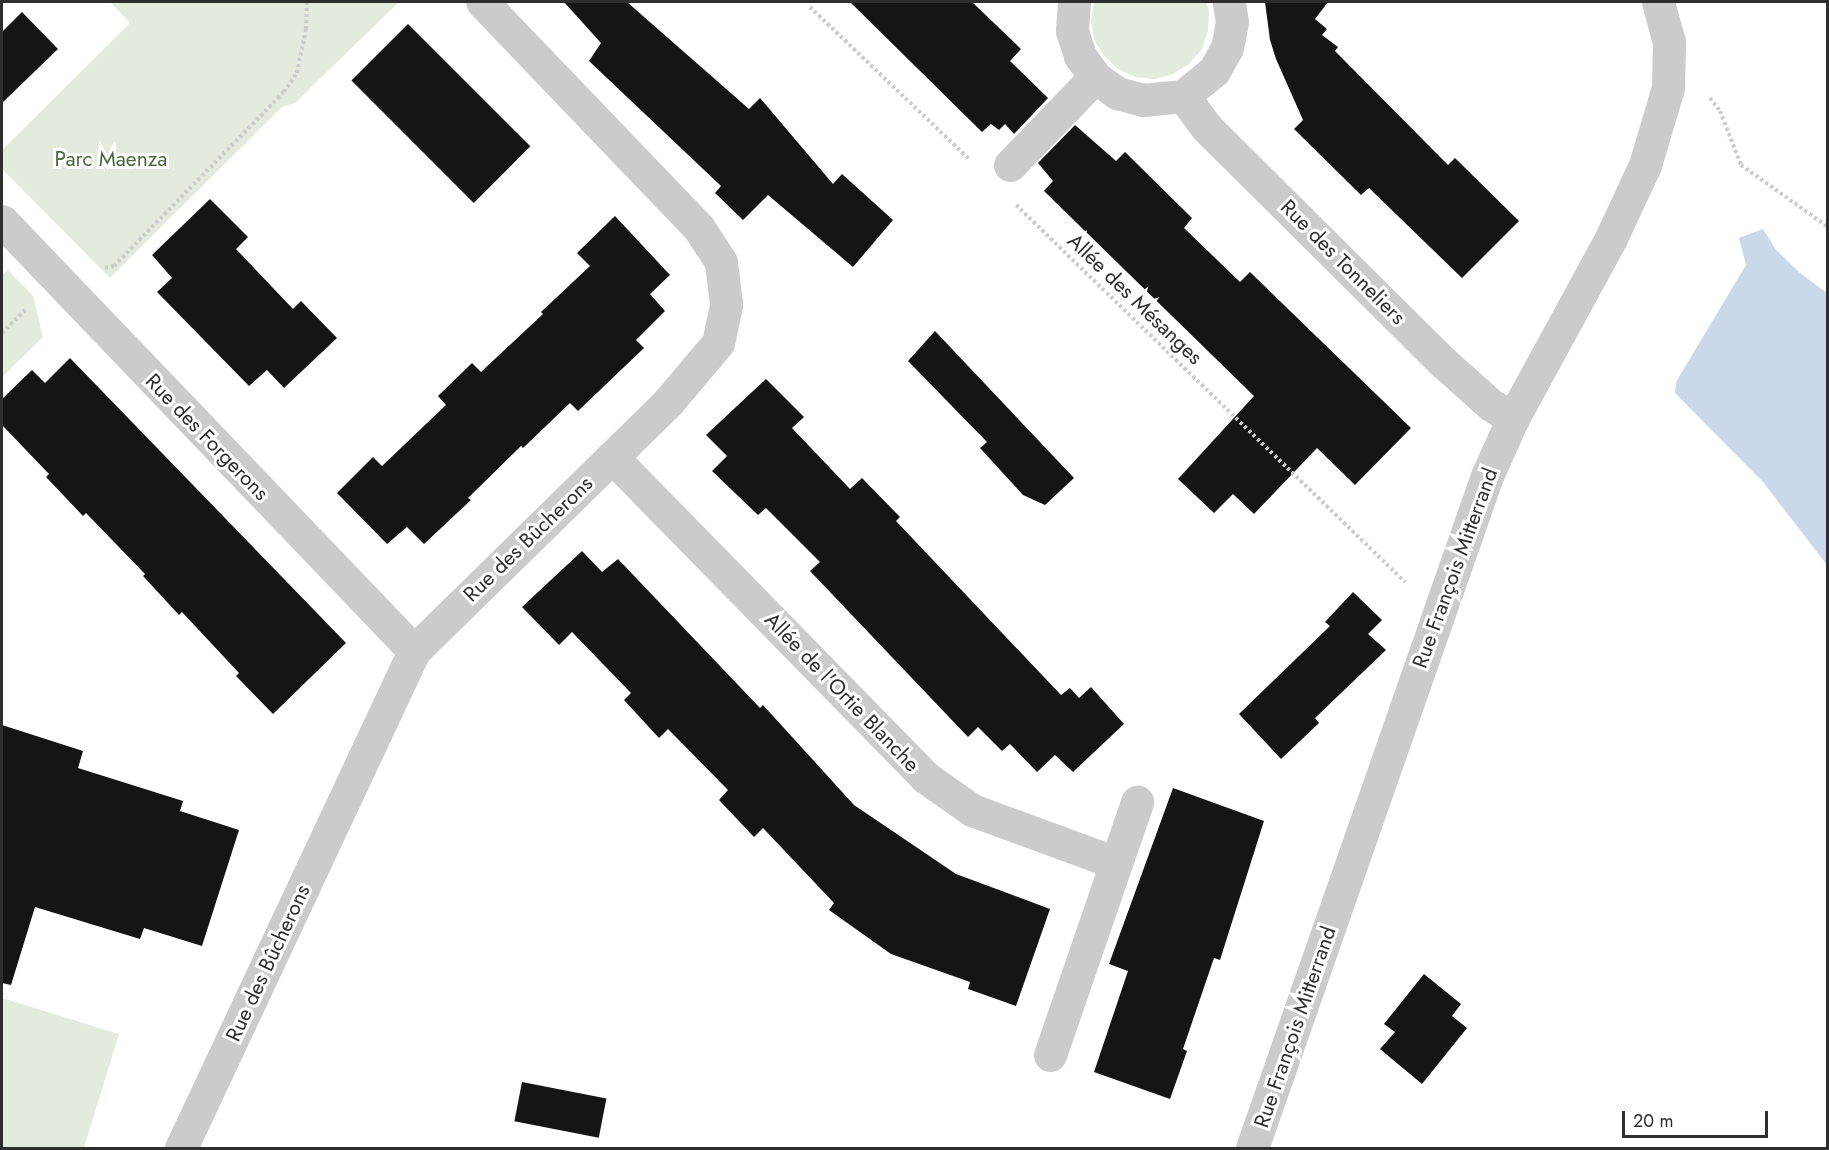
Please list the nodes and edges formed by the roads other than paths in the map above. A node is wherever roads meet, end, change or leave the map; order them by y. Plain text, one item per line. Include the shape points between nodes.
1 (482, 2) edge
2 (1229, 2) edge
3 (1658, 2) edge
4 (1072, 3) edge
5 (1095, 77) junction
6 (1183, 96) junction
7 (1009, 181) road end
8 (2, 221) edge
9 (1513, 418) junction
10 (612, 457) junction
11 (414, 651) junction
12 (1137, 802) dead end
13 (1116, 863) junction
14 (1050, 1055) dead end
15 (181, 1149) edge
16 (1252, 1149) edge

1 - 10 street, Rue des Bûcherons via 699,228 721,262 726,304 718,343 669,401
2 - 6 street via 1232,22 1227,48 1214,71
3 - 9 street, Rue François Mitterrand via 1669,42 1669,62 1668,88 1657,130 1616,227
4 - 5 street via 1072,31 1080,56
5 - 6 street via 1118,93 1143,100
5 - 7 street
6 - 9 street, Rue des Tonneliers via 1206,127 1444,363 1491,405
8 - 11 street, Rue des Forgerons
9 - 16 street, Rue François Mitterrand via 1487,476
10 - 11 street, Rue des Bûcherons
10 - 13 street, Allée de l'Ortie Blanche via 924,777 972,810
11 - 15 street, Rue des Bûcherons
12 - 13 street
13 - 14 street

